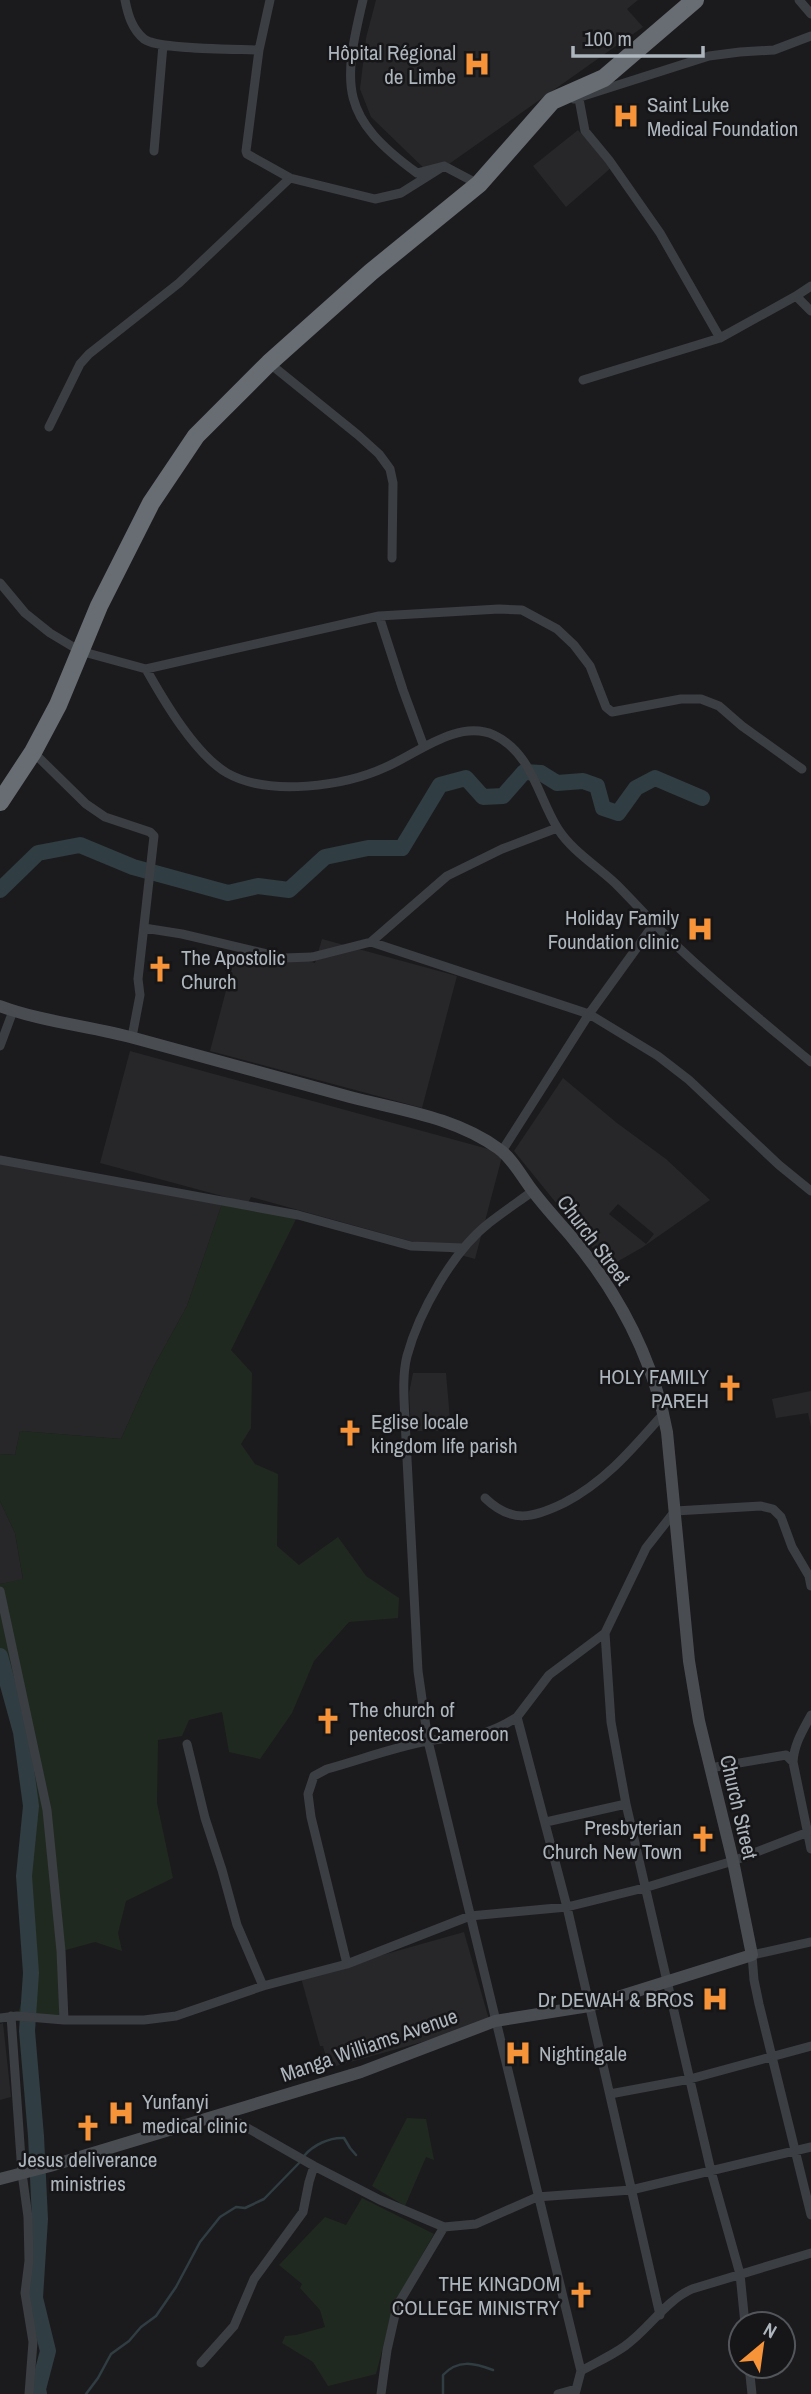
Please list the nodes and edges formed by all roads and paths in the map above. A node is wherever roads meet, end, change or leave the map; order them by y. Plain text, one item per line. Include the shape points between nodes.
1 (125, 0) edge
2 (270, 0) edge
3 (363, 0) edge
4 (695, 0) edge
5 (799, 0) edge
6 (811, 14) edge
7 (811, 36) edge
8 (163, 45) junction
9 (259, 50) junction
10 (579, 99) junction
11 (552, 101) junction
12 (154, 151) dead end
13 (444, 166) junction
14 (290, 178) junction
15 (479, 184) junction
16 (811, 286) edge
17 (796, 296) junction
18 (811, 311) edge
19 (720, 338) junction
20 (269, 363) junction
21 (583, 380) dead end
22 (49, 427) dead end
23 (392, 558) dead end
24 (0, 583) edge
25 (379, 616) junction
26 (80, 651) junction
27 (146, 669) junction
28 (424, 747) junction
29 (33, 752) junction
30 (802, 769) dead end
31 (0, 803) edge
32 (557, 828) junction
33 (654, 924) junction
34 (144, 928) junction
35 (371, 942) junction
36 (6, 1008) edge
37 (589, 1014) junction
38 (132, 1037) junction
39 (0, 1046) edge
40 (811, 1062) edge
41 (502, 1151) junction
42 (0, 1160) edge
43 (533, 1191) junction
44 (811, 1191) edge
45 (463, 1248) junction
46 (664, 1413) junction
47 (485, 1498) dead end
48 (675, 1511) junction
49 (811, 1586) edge
50 (0, 1591) edge
51 (605, 1633) junction
52 (811, 1715) edge
53 (517, 1717) junction
54 (428, 1741) junction
55 (187, 1744) dead end
56 (793, 1762) junction
57 (710, 1768) junction
58 (626, 1804) junction
59 (546, 1822) junction
60 (809, 1831) edge
61 (811, 1849) edge
62 (733, 1861) junction
63 (644, 1888) junction
64 (568, 1907) junction
65 (470, 1916) junction
66 (811, 1942) edge
67 (752, 1955) junction
68 (347, 1964) junction
69 (666, 1982) junction
70 (263, 1986) junction
71 (589, 2006) junction
72 (14, 2016) junction
73 (0, 2018) edge
74 (64, 2020) junction
75 (495, 2021) junction
76 (811, 2046) edge
77 (772, 2055) junction
78 (690, 2079) junction
79 (610, 2094) junction
80 (223, 2114) junction
81 (811, 2147) edge
82 (796, 2150) junction
83 (306, 2162) junction
84 (711, 2171) junction
85 (23, 2172) junction
86 (0, 2179) edge
87 (631, 2190) junction
88 (537, 2197) junction
89 (811, 2215) edge
90 (444, 2227) junction
91 (811, 2253) edge
92 (740, 2274) junction
93 (744, 2310) edge
94 (660, 2315) junction
95 (201, 2363) dead end
96 (581, 2371) junction
97 (575, 2391) edge
98 (29, 2394) edge
99 (381, 2394) edge
100 (558, 2394) edge

1 - 8 street via 134,27 146,40
2 - 9 street
3 - 13 street via 350,56 357,111 370,133 416,173
4 - 11 highway via 604,78
5 - 6 street
7 - 10 street via 775,50 680,64
8 - 9 street
8 - 12 street
9 - 14 street via 246,151
10 - 11 street
10 - 19 street via 585,131 660,233
11 - 15 highway
13 - 14 street via 401,193 375,199
13 - 15 street
14 - 22 street via 179,284 89,354
15 - 20 highway
16 - 17 street
17 - 18 street
17 - 19 street
19 - 21 street
20 - 23 street via 379,454 390,469
20 - 26 highway via 196,436 169,474 124,554
24 - 26 street via 25,612
25 - 27 street
25 - 28 street
25 - 30 street via 522,610 557,629 574,645 590,666 612,712 701,699 719,706
26 - 27 street
26 - 29 highway
27 - 28 street via 201,750 227,773 247,780 281,786 348,780
28 - 32 street via 476,730 509,744 522,758
29 - 31 highway
29 - 34 street via 86,804 154,836
32 - 33 street
32 - 35 street via 447,876
33 - 37 street
33 - 40 street
34 - 35 street via 284,958 312,957
34 - 38 street
35 - 37 street
36 - 38 main road, Church Street
36 - 39 street
37 - 41 street
37 - 44 street via 689,1080
38 - 41 main road, Church Street via 443,1121
41 - 43 main road, Church Street
42 - 45 street via 298,1215 411,1246
43 - 45 street via 488,1223
43 - 46 main road, Church Street via 594,1263 632,1326
45 - 54 street via 421,1321 407,1356 404,1382 418,1671
46 - 47 street via 598,1483 541,1514 510,1515
46 - 48 main road, Church Street
48 - 49 street via 773,1509 781,1517
48 - 51 street via 646,1548
48 - 57 main road, Church Street via 689,1661
50 - 74 street via 47,1810
51 - 53 street via 549,1675
51 - 58 street via 611,1722
52 - 56 street via 799,1736
53 - 54 street via 479,1736
53 - 59 street
54 - 65 street
54 - 68 street via 327,1769 310,1784 311,1817
55 - 70 street via 237,1925
56 - 57 street via 786,1755
56 - 60 street
57 - 62 main road, Church Street
58 - 59 street
58 - 63 street
59 - 64 street
60 - 61 street
60 - 62 street
62 - 63 street
62 - 67 main road, Church Street
63 - 64 street
63 - 69 street
64 - 65 street
64 - 71 street
65 - 68 street
65 - 75 street
66 - 67 street
67 - 69 main road, Manga Williams Avenue
67 - 77 street
68 - 70 street
69 - 71 main road, Manga Williams Avenue
69 - 78 street
70 - 74 street via 176,2016
71 - 75 main road, Manga Williams Avenue
71 - 79 street
72 - 73 street
72 - 74 street
72 - 85 street
75 - 80 main road, Manga Williams Avenue via 361,2072
75 - 88 street
76 - 77 street
77 - 78 street
77 - 82 street
78 - 79 street
78 - 84 street
79 - 87 street
80 - 83 street
80 - 85 main road, Manga Williams Avenue
81 - 82 street
82 - 84 street
82 - 89 street
83 - 90 street
83 - 95 street via 309,2182 303,2212 254,2279 233,2326
84 - 87 street
84 - 92 street
85 - 86 main road, Manga Williams Avenue
85 - 98 street via 29,2227 25,2292 33,2342
87 - 88 street
87 - 94 street
88 - 90 street via 476,2224
88 - 96 street
90 - 99 street via 397,2306
91 - 92 street
92 - 93 street
92 - 94 street via 678,2295
94 - 96 street via 625,2346
96 - 97 street
97 - 100 street

